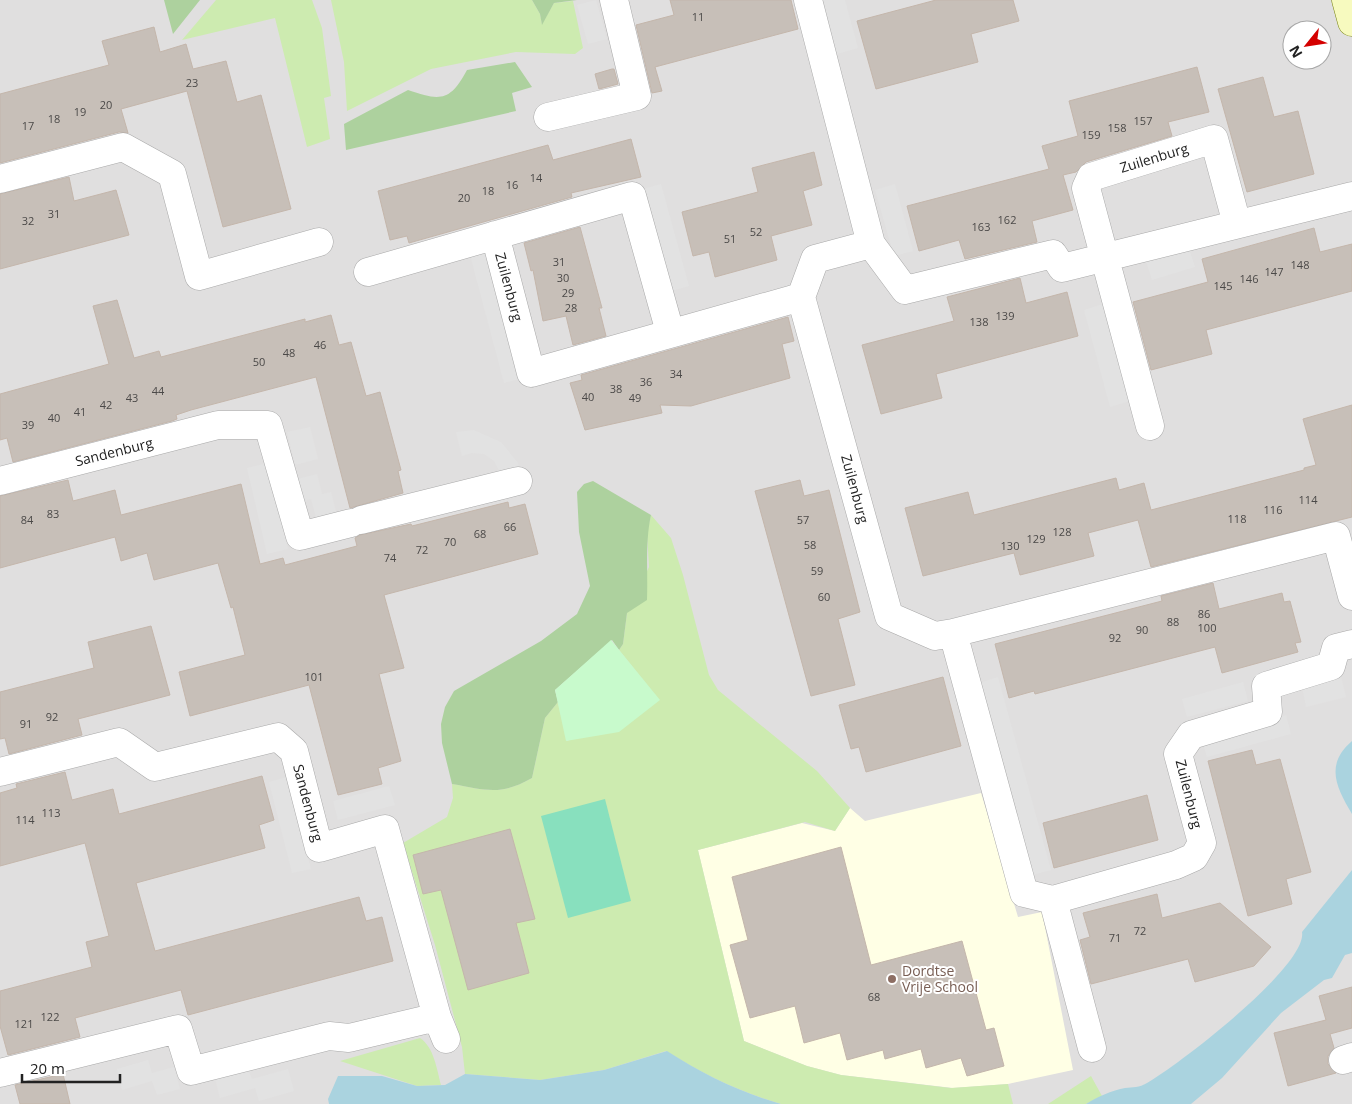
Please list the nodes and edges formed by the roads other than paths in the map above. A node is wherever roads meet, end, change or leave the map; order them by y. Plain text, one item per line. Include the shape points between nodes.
1 (614, 0) edge
2 (808, 0) edge
3 (1346, 0) edge
4 (1352, 22) edge
5 (548, 116) dead end
6 (0, 179) edge
7 (1352, 196) edge
8 (1238, 224) junction
9 (495, 235) junction
10 (320, 242) dead end
11 (871, 244) junction
12 (1104, 258) junction
13 (368, 272) dead end
14 (801, 297) junction
15 (670, 332) junction
16 (1150, 426) dead end
17 (0, 481) edge
18 (518, 481) dead end
19 (1352, 596) edge
20 (953, 633) junction
21 (1352, 644) edge
22 (0, 772) edge
23 (1053, 900) junction
24 (1092, 1048) dead end
25 (0, 1073) edge

1 - 5 street via 637,96
2 - 11 street
3 - 4 street
6 - 10 street via 124,147 172,174 199,276
7 - 8 street
8 - 12 street
8 - 12 street, Zuilenburg via 1214,139 1091,177 1086,188
9 - 13 street, Zuilenburg
9 - 15 street, Zuilenburg via 632,196
9 - 15 street, Zuilenburg via 531,373
11 - 12 street via 905,290 1053,254 1062,268
11 - 14 street via 815,259
12 - 16 street, Zuilenburg
14 - 15 street, Zuilenburg
14 - 20 street, Zuilenburg via 889,616 936,636
17 - 18 street, Sandenburg via 218,425 268,425 300,536
19 - 20 street, Zuilenburg via 1336,536
20 - 23 street, Zuilenburg via 1024,893
21 - 23 street, Zuilenburg via 1336,648 1331,666 1266,686 1268,712 1191,735 1178,754 1202,843 1194,858
22 - 25 street, Sandenburg via 119,742 155,767 278,737 294,750 319,848 385,829 442,1028 349,1038 329,1036 191,1071 178,1028
23 - 24 street

